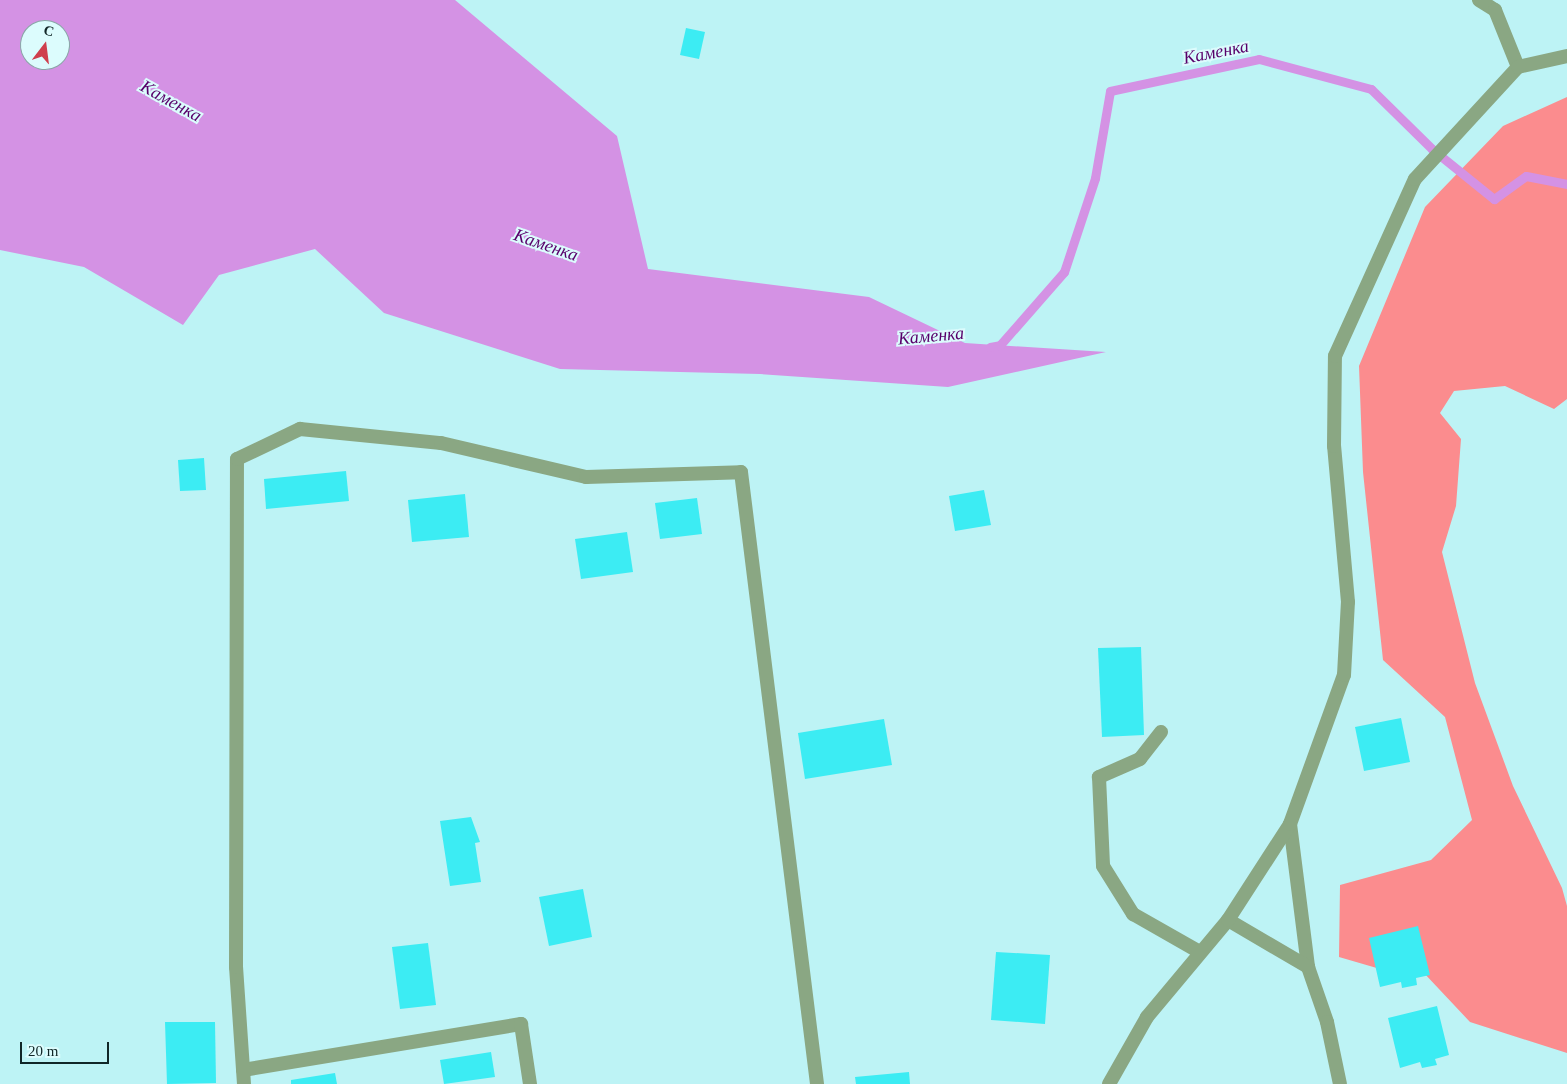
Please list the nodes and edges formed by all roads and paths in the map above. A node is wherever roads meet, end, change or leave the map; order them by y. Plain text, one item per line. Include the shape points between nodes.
1 (1479, 0) edge
2 (1567, 56) edge
3 (1518, 67) junction
4 (1161, 732) dead end
5 (1290, 824) junction
6 (1228, 920) junction
7 (1198, 952) junction
8 (1308, 967) junction
9 (243, 1077) edge
10 (530, 1084) edge
11 (817, 1084) edge
12 (1109, 1084) edge
13 (1340, 1084) edge

1 - 3 street via 1495,10
2 - 3 street
3 - 5 street via 1415,179 1335,356 1334,446 1348,602 1344,674
4 - 7 street via 1140,759 1099,777 1103,866 1133,914
5 - 6 street
5 - 8 street
6 - 7 street
6 - 8 street
7 - 12 street via 1147,1017
8 - 13 street via 1327,1022
9 - 10 street via 521,1024
9 - 11 street via 236,967 237,459 300,429 441,443 586,477 741,472

